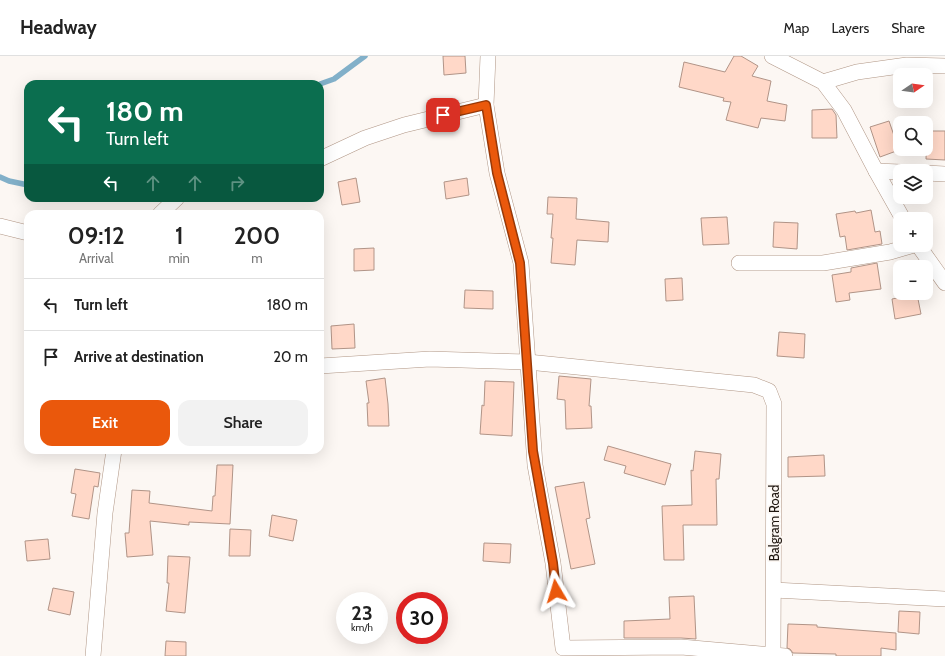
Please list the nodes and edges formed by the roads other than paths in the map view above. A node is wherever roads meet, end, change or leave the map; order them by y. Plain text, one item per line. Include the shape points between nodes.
1 (488, 56) edge
2 (772, 56) edge
3 (945, 66) edge
4 (823, 82) junction
5 (486, 105) junction
6 (324, 157) edge
7 (876, 171) junction
8 (893, 172) edge
9 (933, 173) edge
10 (945, 174) edge
11 (173, 202) edge
12 (164, 210) edge
13 (899, 212) edge
14 (0, 226) edge
15 (24, 232) edge
16 (893, 251) edge
17 (923, 252) edge
18 (739, 264) dead end
19 (945, 283) edge
20 (528, 362) junction
21 (324, 366) edge
22 (113, 454) edge
23 (774, 590) junction
24 (945, 599) edge
25 (564, 652) edge
26 (93, 656) edge
27 (777, 656) edge

1 - 5 street
2 - 4 street
3 - 4 street via 907,65 858,72
4 - 7 street via 844,110
5 - 6 street via 404,125 366,138
5 - 20 street via 497,173 520,263
7 - 8 street
7 - 13 street
9 - 10 street
11 - 12 street
14 - 15 street
16 - 18 street via 823,263
17 - 19 street
20 - 21 street via 430,360
20 - 23 street, Balgram Road via 754,385 768,391 774,404
20 - 25 street via 535,465 553,563
22 - 26 street via 105,513
23 - 24 street
23 - 27 street, Balgram Road
25 - 27 street via 681,647

